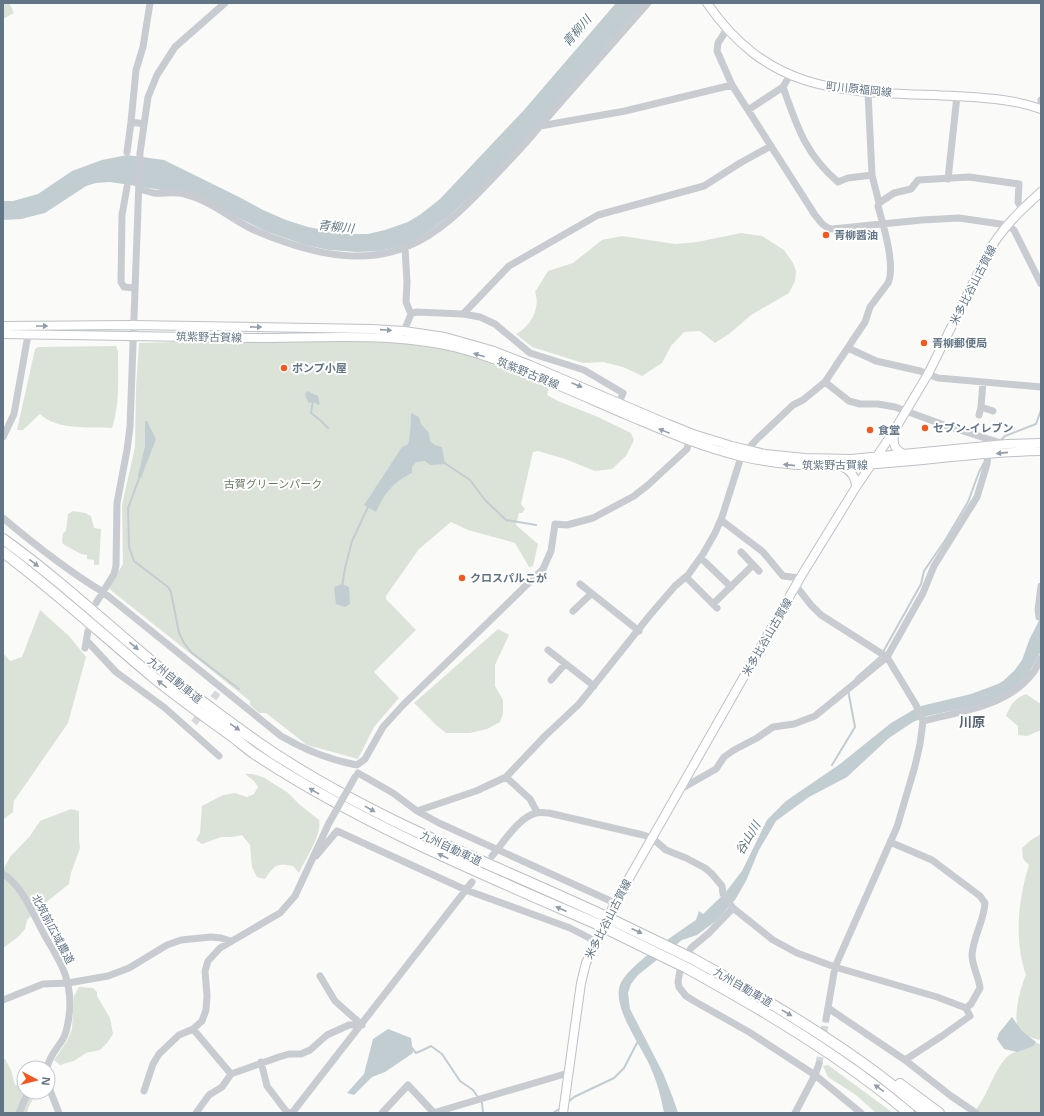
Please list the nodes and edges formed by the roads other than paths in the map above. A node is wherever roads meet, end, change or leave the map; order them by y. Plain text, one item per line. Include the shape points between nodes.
1 (150, 3) edge
2 (225, 3) edge
3 (648, 3) edge
4 (707, 3) edge
5 (727, 29) junction
6 (790, 76) junction
7 (732, 85) junction
8 (783, 87) junction
9 (868, 92) junction
10 (957, 96) junction
11 (1041, 100) edge
12 (1041, 105) edge
13 (1041, 109) edge
14 (748, 110) junction
15 (131, 122) junction
16 (144, 124) junction
17 (540, 126) junction
18 (771, 146) junction
19 (127, 152) dead end
20 (872, 175) junction
21 (948, 179) junction
22 (127, 187) dead end
23 (139, 187) junction
24 (1041, 192) edge
25 (879, 203) junction
26 (1022, 209) junction
27 (883, 224) junction
28 (1007, 225) junction
29 (405, 248) junction
30 (1041, 284) edge
31 (135, 288) junction
32 (411, 314) junction
33 (463, 314) junction
34 (133, 325) junction
35 (3, 326) edge
36 (404, 331) junction
37 (3, 334) edge
38 (28, 335) junction
39 (132, 336) junction
40 (848, 348) junction
41 (928, 374) junction
42 (825, 382) junction
43 (983, 382) junction
44 (1041, 387) edge
45 (619, 403) junction
46 (981, 407) junction
47 (992, 411) dead end
48 (905, 412) junction
49 (979, 415) dead end
50 (894, 430) junction
51 (3, 437) edge
52 (689, 441) junction
53 (1041, 443) edge
54 (1007, 444) junction
55 (1041, 451) edge
56 (744, 453) junction
57 (903, 454) junction
58 (988, 454) junction
59 (877, 457) junction
60 (870, 465) junction
61 (842, 467) junction
62 (856, 487) junction
63 (3, 518) edge
64 (721, 520) junction
65 (3, 539) edge
66 (3, 552) edge
67 (741, 552) dead end
68 (700, 558) junction
69 (686, 577) junction
70 (800, 578) junction
71 (580, 584) dead end
72 (796, 586) junction
73 (1041, 586) edge
74 (731, 587) junction
75 (103, 592) junction
76 (591, 594) junction
77 (96, 603) dead end
78 (573, 611) dead end
79 (1039, 617) dead end
80 (88, 631) dead end
81 (639, 631) junction
82 (548, 650) dead end
83 (887, 657) junction
84 (1041, 658) edge
85 (566, 664) junction
86 (551, 680) dead end
87 (594, 686) junction
88 (923, 721) junction
89 (194, 723) tunnel mouth
90 (188, 729) junction
91 (219, 756) dead end
92 (357, 765) junction
93 (356, 775) junction
94 (506, 777) junction
95 (679, 790) junction
96 (417, 811) junction
97 (537, 812) junction
98 (652, 838) junction
99 (890, 842) junction
100 (498, 849) junction
101 (492, 856) dead end
102 (309, 864) junction
103 (3, 874) edge
104 (472, 882) dead end
105 (466, 890) junction
106 (615, 903) junction
107 (732, 907) junction
108 (231, 941) junction
109 (595, 941) junction
110 (835, 967) junction
111 (320, 976) dead end
112 (68, 984) junction
113 (3, 1000) edge
114 (828, 1008) junction
115 (966, 1008) junction
116 (826, 1019) tunnel mouth
117 (362, 1025) junction
118 (193, 1029) junction
119 (837, 1046) junction
120 (49, 1060) edge
121 (905, 1060) junction
122 (261, 1062) junction
123 (819, 1064) tunnel mouth
124 (568, 1073) junction
125 (231, 1074) junction
126 (815, 1075) junction
127 (144, 1091) dead end
128 (25, 1100) edge
129 (54, 1100) edge
130 (19, 1113) edge
131 (59, 1113) edge
132 (196, 1113) edge
133 (288, 1113) edge
134 (292, 1113) edge
135 (382, 1113) edge
136 (433, 1113) edge
137 (563, 1113) edge
138 (795, 1113) edge
139 (860, 1113) edge
140 (909, 1113) edge
141 (926, 1113) edge
142 (939, 1113) edge
143 (976, 1113) edge

1 - 15 street via 136,70
2 - 16 street via 175,47 157,75 148,97
3 - 17 street
4 - 5 main road, 町川原福岡線
5 - 6 main road, 町川原福岡線 via 752,53
5 - 7 street via 718,43 717,51
6 - 8 street
6 - 9 main road, 町川原福岡線 via 820,85
7 - 14 street
7 - 17 street via 625,111
8 - 14 street
8 - 20 street via 802,139 810,152 838,182
9 - 10 main road, 町川原福岡線
9 - 20 street
10 - 13 main road, 町川原福岡線 via 1015,102
10 - 21 street
11 - 12 street
14 - 18 street
15 - 16 street
15 - 19 street
16 - 23 street
17 - 29 street via 529,141 451,219
18 - 27 street via 823,225 832,229
18 - 33 street via 704,186 598,215 509,266
20 - 25 street
21 - 25 street via 918,180 911,189 894,193
21 - 26 street via 969,177 1019,184 1018,202
22 - 31 street via 122,215 121,282 124,287
23 - 29 street via 154,193 183,193 198,198 250,228 318,251 357,256
23 - 31 street
24 - 26 main road, 米多比谷山古賀線
25 - 27 street
26 - 28 main road, 米多比谷山古賀線
27 - 28 street via 959,218
27 - 40 street via 890,252 890,280 870,307 865,322
28 - 30 street via 1014,230
28 - 41 main road, 米多比谷山古賀線 via 990,250
29 - 32 street via 406,302
31 - 34 street
32 - 33 street via 422,311
32 - 36 street
33 - 45 street via 480,317 495,324 530,353 584,370 622,393
35 -> 34 main road, 筑紫野古賀線
34 -> 36 main road, 筑紫野古賀線
34 - 39 street
36 -> 45 main road, 筑紫野古賀線 via 445,337 491,350
37 - 38 main road, 筑紫野古賀線
38 - 39 main road, 筑紫野古賀線
38 - 51 street via 14,414
52 -> 39 main road, 筑紫野古賀線 via 527,372 441,344 371,337
39 - 75 street via 130,427 117,504 116,566
40 - 41 street via 876,361
40 - 42 street
41 - 43 street via 938,378
41 - 48 main road, 米多比谷山古賀線
42 - 48 street via 849,400 860,404 895,407
42 - 56 street via 793,405
43 - 44 street
43 - 46 street
45 - 56 main road, 筑紫野古賀線
46 - 47 street
46 - 49 street
48 - 50 main road, 米多比谷山古賀線
48 - 54 street
50 - 57 main road via 893,444 895,449
50 - 59 main road, 米多比谷山古賀線
52 - 56 main road, 筑紫野古賀線 via 710,448
52 - 92 street via 687,449 634,496 593,518 568,525 556,524 551,551 543,569 383,727 365,759
53 - 54 main road, 筑紫野古賀線
54 - 57 main road, 筑紫野古賀線
55 -> 58 main road, 筑紫野古賀線
56 - 59 main road, 筑紫野古賀線 via 805,458
61 -> 56 main road, 筑紫野古賀線 via 796,466
56 - 64 street
57 - 59 main road, 筑紫野古賀線
58 - 60 main road, 筑紫野古賀線
58 - 83 street via 977,497 934,566 923,593
59 - 60 main road, 米多比谷山古賀線
60 - 61 main road, 筑紫野古賀線
60 - 62 main road, 米多比谷山古賀線
61 - 62 main road via 853,475
62 - 70 main road, 米多比谷山古賀線
63 - 75 street via 81,579
64 - 68 street
64 - 70 street via 763,552 783,576
65 -> 119 highway, 九州自動車道, bridge via 174,680 230,723 318,781 377,813 693,959 745,988
140 -> 66 highway, 九州自動車道, bridge via 883,1091 798,1033 687,968 597,924 452,860 321,795 207,719
67 - 74 street via 756,568
68 - 69 street
68 - 74 street
69 - 74 street via 715,606
69 - 81 street via 650,614
70 - 72 main road, 米多比谷山古賀線
71 - 76 street
72 - 83 street via 821,615
72 - 95 main road, 米多比谷山古賀線
73 - 79 street
75 - 77 street
75 - 92 street via 281,736 318,755
76 - 78 street
76 - 81 street
80 - 90 street via 86,645
81 - 87 street
82 - 85 street
83 - 88 street
83 - 95 street via 815,716 794,724 773,727 724,757 716,769
84 - 88 street via 1032,674 1008,695 971,710
85 - 86 street
85 - 87 street
87 - 94 street
88 - 99 street via 910,786
89 - 90 street
90 - 91 street
92 - 93 street
93 - 96 street via 393,793
93 - 102 street, bridge
94 - 96 street
94 - 97 street via 530,799
95 - 98 main road, 米多比谷山古賀線
96 - 100 street
97 - 98 street
97 - 100 street via 519,824
98 - 106 main road, 米多比谷山古賀線
98 - 107 street via 666,850 686,858 712,874 722,886 723,894
99 - 110 street
99 - 115 street via 932,860 980,896 985,903 972,956 980,988
100 - 101 street
100 - 106 street
102 - 105 street via 337,831
102 - 108 street via 294,896 280,913
103 - 112 street, 北筑前広域農道 via 11,879 24,896 61,964
104 - 105 street
105 - 109 street via 570,928
105 - 117 street
106 - 109 main road, 米多比谷山古賀線
107 - 110 street via 773,940 797,953
107 - 126 street via 709,933 691,948 680,970 679,987 686,996 749,1032
108 - 112 street via 211,937 181,940 167,945 129,968 108,976
108 - 118 street via 208,961 205,971 206,1010 202,1021
109 - 124 main road, 米多比谷山古賀線 via 581,983
110 - 114 street
110 - 115 street via 938,997
111 - 117 street via 335,1001
112 - 113 street via 43,984
112 - 120 street, 北筑前広域農道 via 70,1001 67,1030
114 - 116 street
114 - 121 street
115 - 121 street via 970,1016
117 - 122 street via 349,1025 327,1035 310,1050 301,1054 289,1054
117 - 134 street
118 - 125 street
118 - 127 street via 179,1035 159,1054
119 - 141 highway, 九州自動車道 via 879,1075
119 - 142 highway via 897,1081
121 - 143 street
122 - 125 street
122 - 133 street via 267,1086
123 - 126 street
124 - 136 street
124 - 137 main road, 米多比谷山古賀線
125 - 132 street via 222,1087 209,1095
126 - 138 street
126 - 139 street
128 - 130 street
129 - 131 street
135 - 136 street via 408,1085

